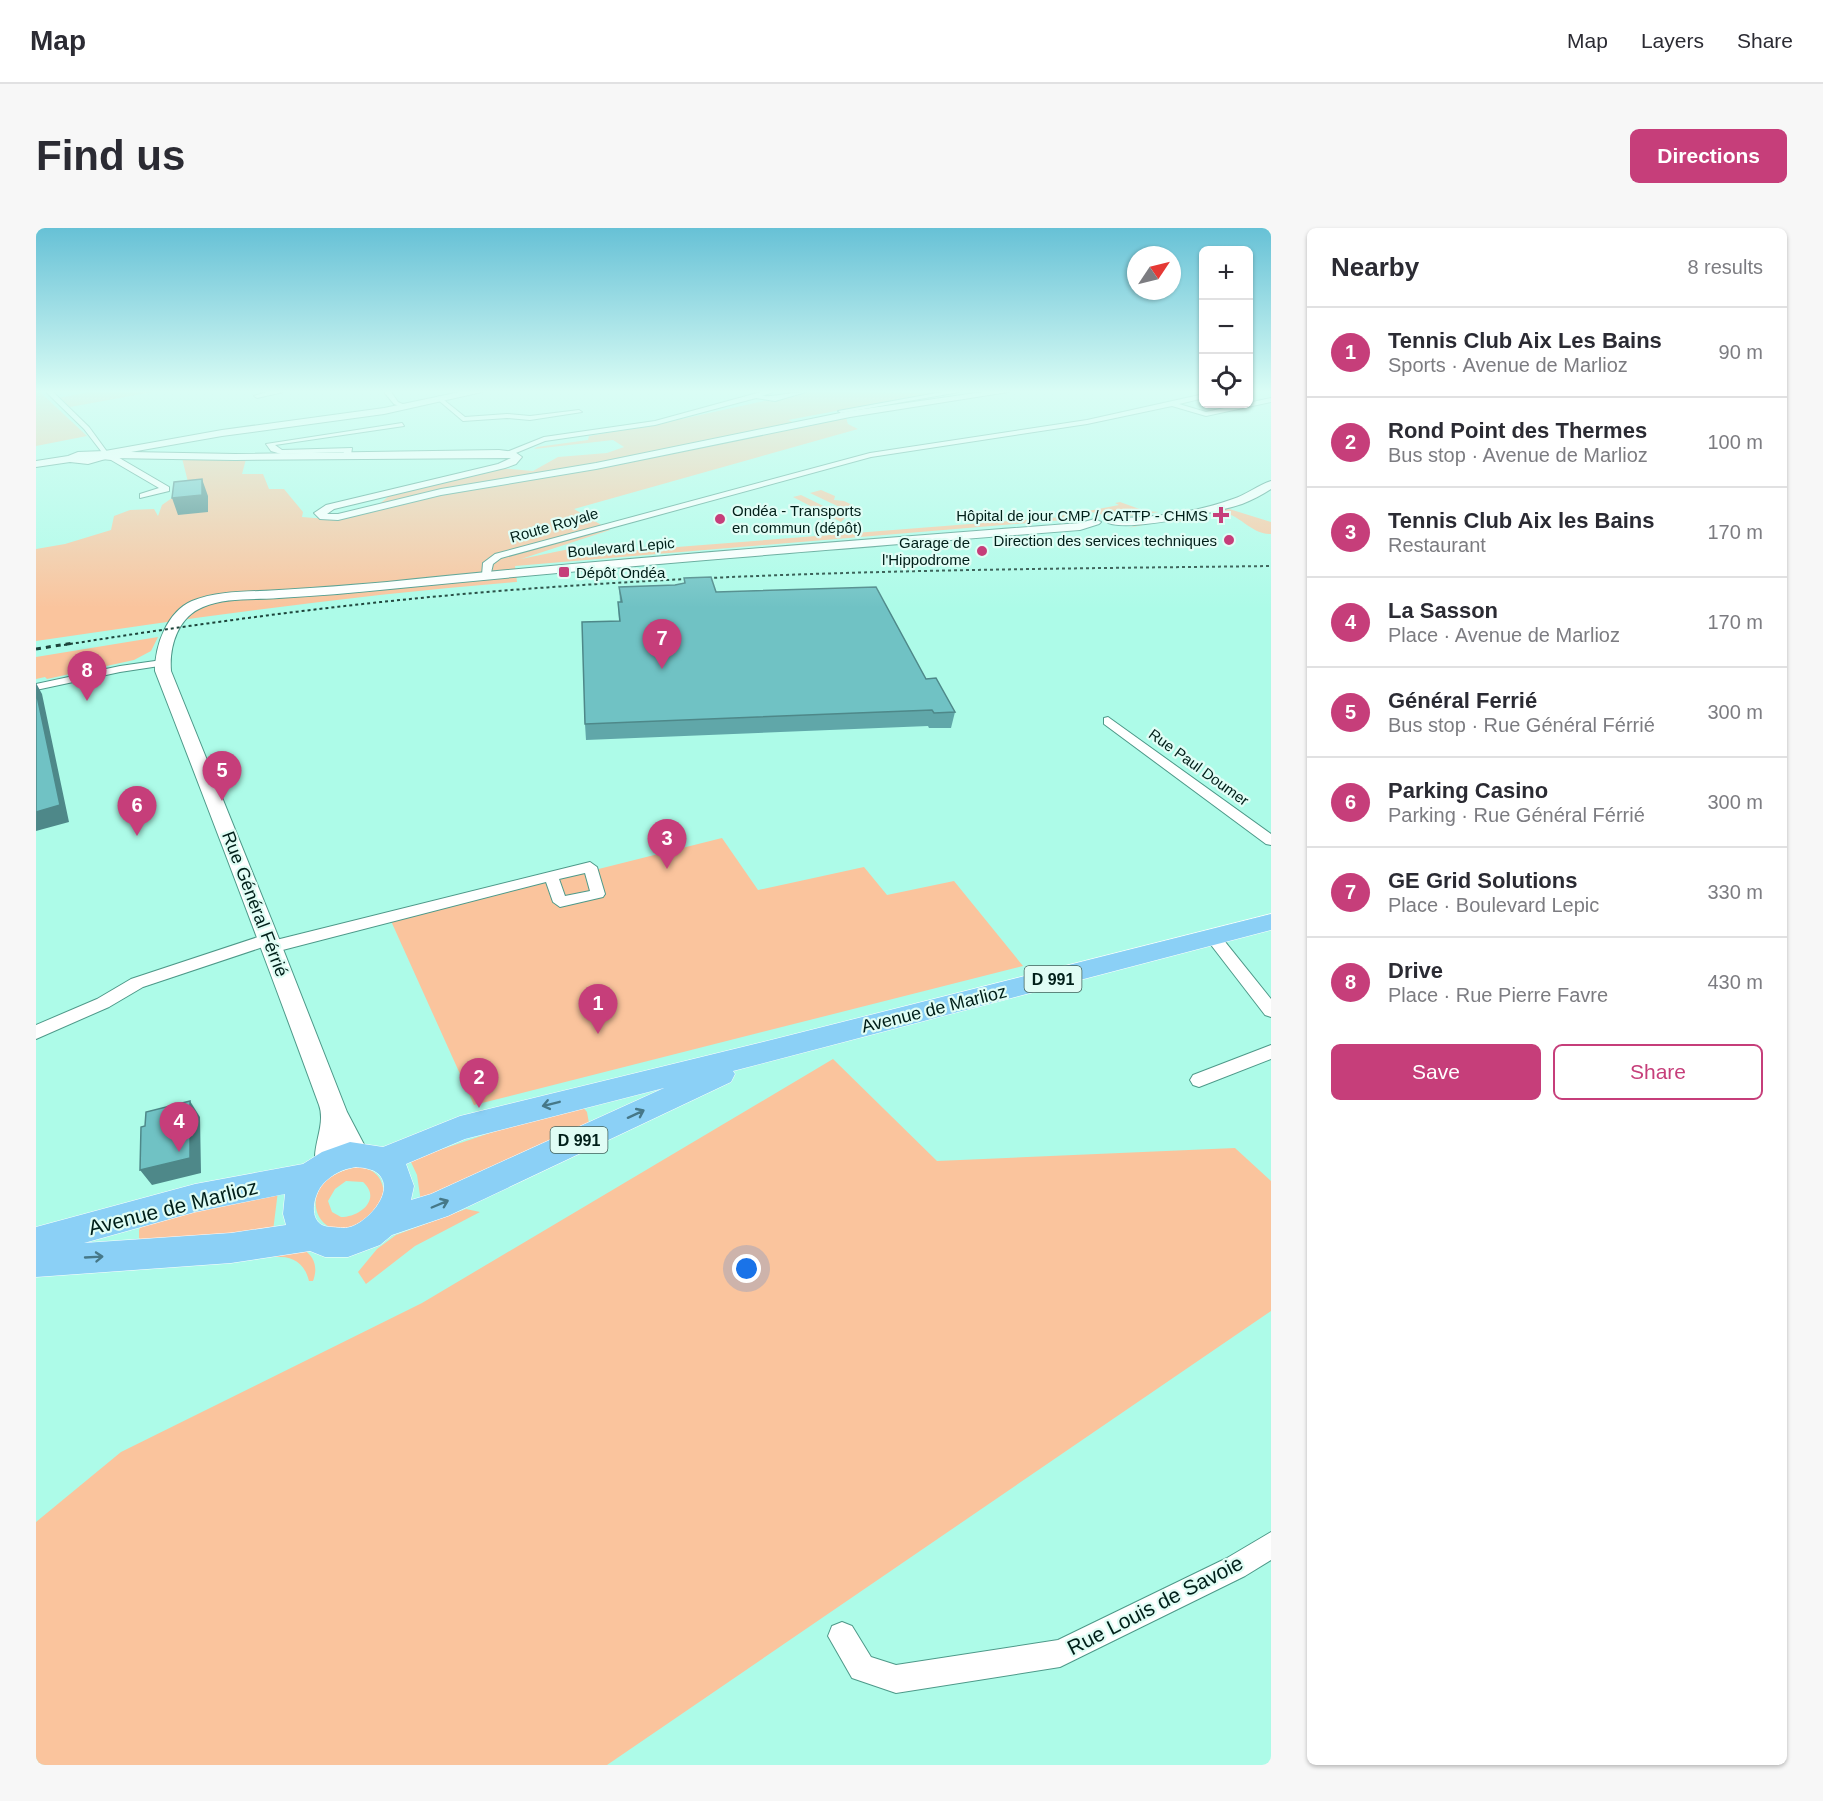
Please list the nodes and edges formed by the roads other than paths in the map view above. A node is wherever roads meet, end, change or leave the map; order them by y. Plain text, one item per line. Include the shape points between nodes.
1 (123, 464) edge
2 (504, 464) edge
3 (607, 464) edge
4 (833, 464) edge
5 (1271, 484) edge
6 (143, 496) dead end
7 (487, 575) junction
8 (162, 663) junction
9 (36, 687) edge
10 (1108, 721) dead end
11 (1271, 841) edge
12 (551, 876) dead end
13 (1271, 922) edge
14 (1213, 938) junction
15 (270, 943) junction
16 (1271, 1011) edge
17 (36, 1032) edge
18 (771, 1051) junction
19 (1271, 1052) edge
20 (1199, 1080) dead end
21 (335, 1115) junction
22 (370, 1156) junction
23 (319, 1169) junction
24 (384, 1223) junction
25 (311, 1236) junction
26 (36, 1242) edge
27 (36, 1262) edge
28 (1271, 1545) edge
29 (842, 1636) dead end

1 - 6 street via 166,489
2 - 3 street via 330,507 320,513 327,517 345,516 453,490
4 - 7 street, Route Royale via 498,556 488,563
5 - 7 street, Boulevard Lepic via 1227,504 1137,521
7 - 8 street, Boulevard Lepic via 214,599 187,609 176,625
8 - 9 street
8 - 15 street, Rue Général Férrié
10 - 11 street, Rue Paul Doumer
12 - 15 street
13 - 14 main road, Avenue de Marlioz / D 991
14 - 16 street
14 - 18 main road, Avenue de Marlioz / D 991
15 - 17 street via 137,983 103,1003
15 - 21 street, Rue Général Férrié
18 -> 22 main road, Avenue de Marlioz / D 991 via 559,1101
24 -> 18 main road, Avenue de Marlioz / D 991 via 436,1206
19 - 20 street
21 - 22 street, Rue Général Férrié
21 - 23 street
22 - 23 main road
22 - 24 main road via 394,1168 399,1180 400,1195
23 - 25 main road via 298,1201 302,1226
23 - 26 main road, Avenue de Marlioz
24 - 25 main road via 352,1242 333,1244
27 -> 25 main road, Avenue de Marlioz via 231,1248
28 - 29 street, Rue Louis de Savoie via 1060,1653 896,1679 862,1668

